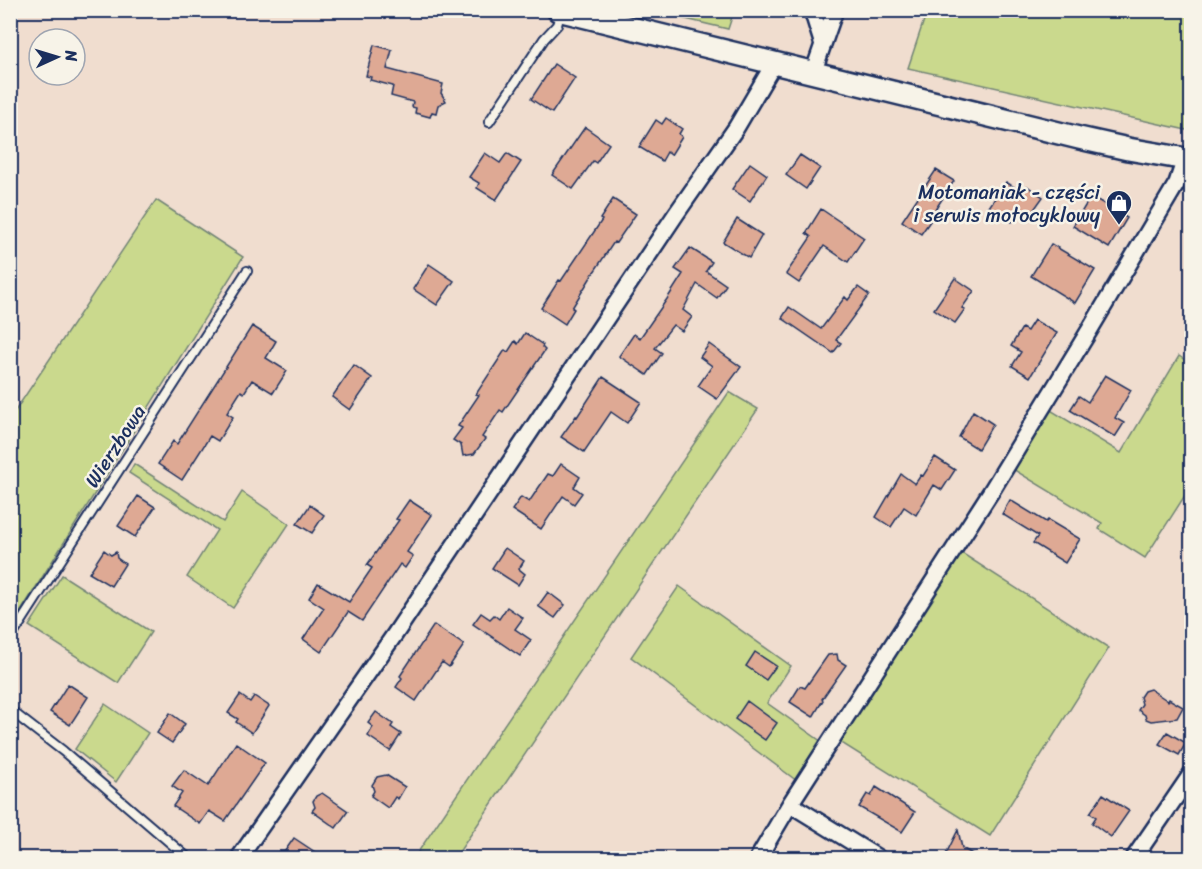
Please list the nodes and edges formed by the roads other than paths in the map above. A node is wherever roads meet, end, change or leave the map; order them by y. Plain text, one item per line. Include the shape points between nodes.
1 (812, 10) edge
2 (835, 10) edge
3 (559, 11) edge
4 (823, 45) junction
5 (771, 63) junction
6 (813, 74) junction
7 (489, 123) dead end
8 (1188, 159) edge
9 (247, 271) dead end
10 (10, 639) edge
11 (10, 710) edge
12 (1191, 773) edge
13 (789, 804) junction
14 (188, 858) edge
15 (239, 858) edge
16 (758, 858) edge
17 (878, 858) edge
18 (1134, 858) edge

1 - 4 street
2 - 4 street
3 - 5 main road
3 - 7 lane via 557,25
4 - 6 street
5 - 6 main road
5 - 15 street via 736,128
6 - 8 main road via 1079,138
8 - 13 street via 992,490
9 - 10 lane, Wierzbowa
11 - 14 lane
12 - 18 street
13 - 16 street
13 - 17 street

